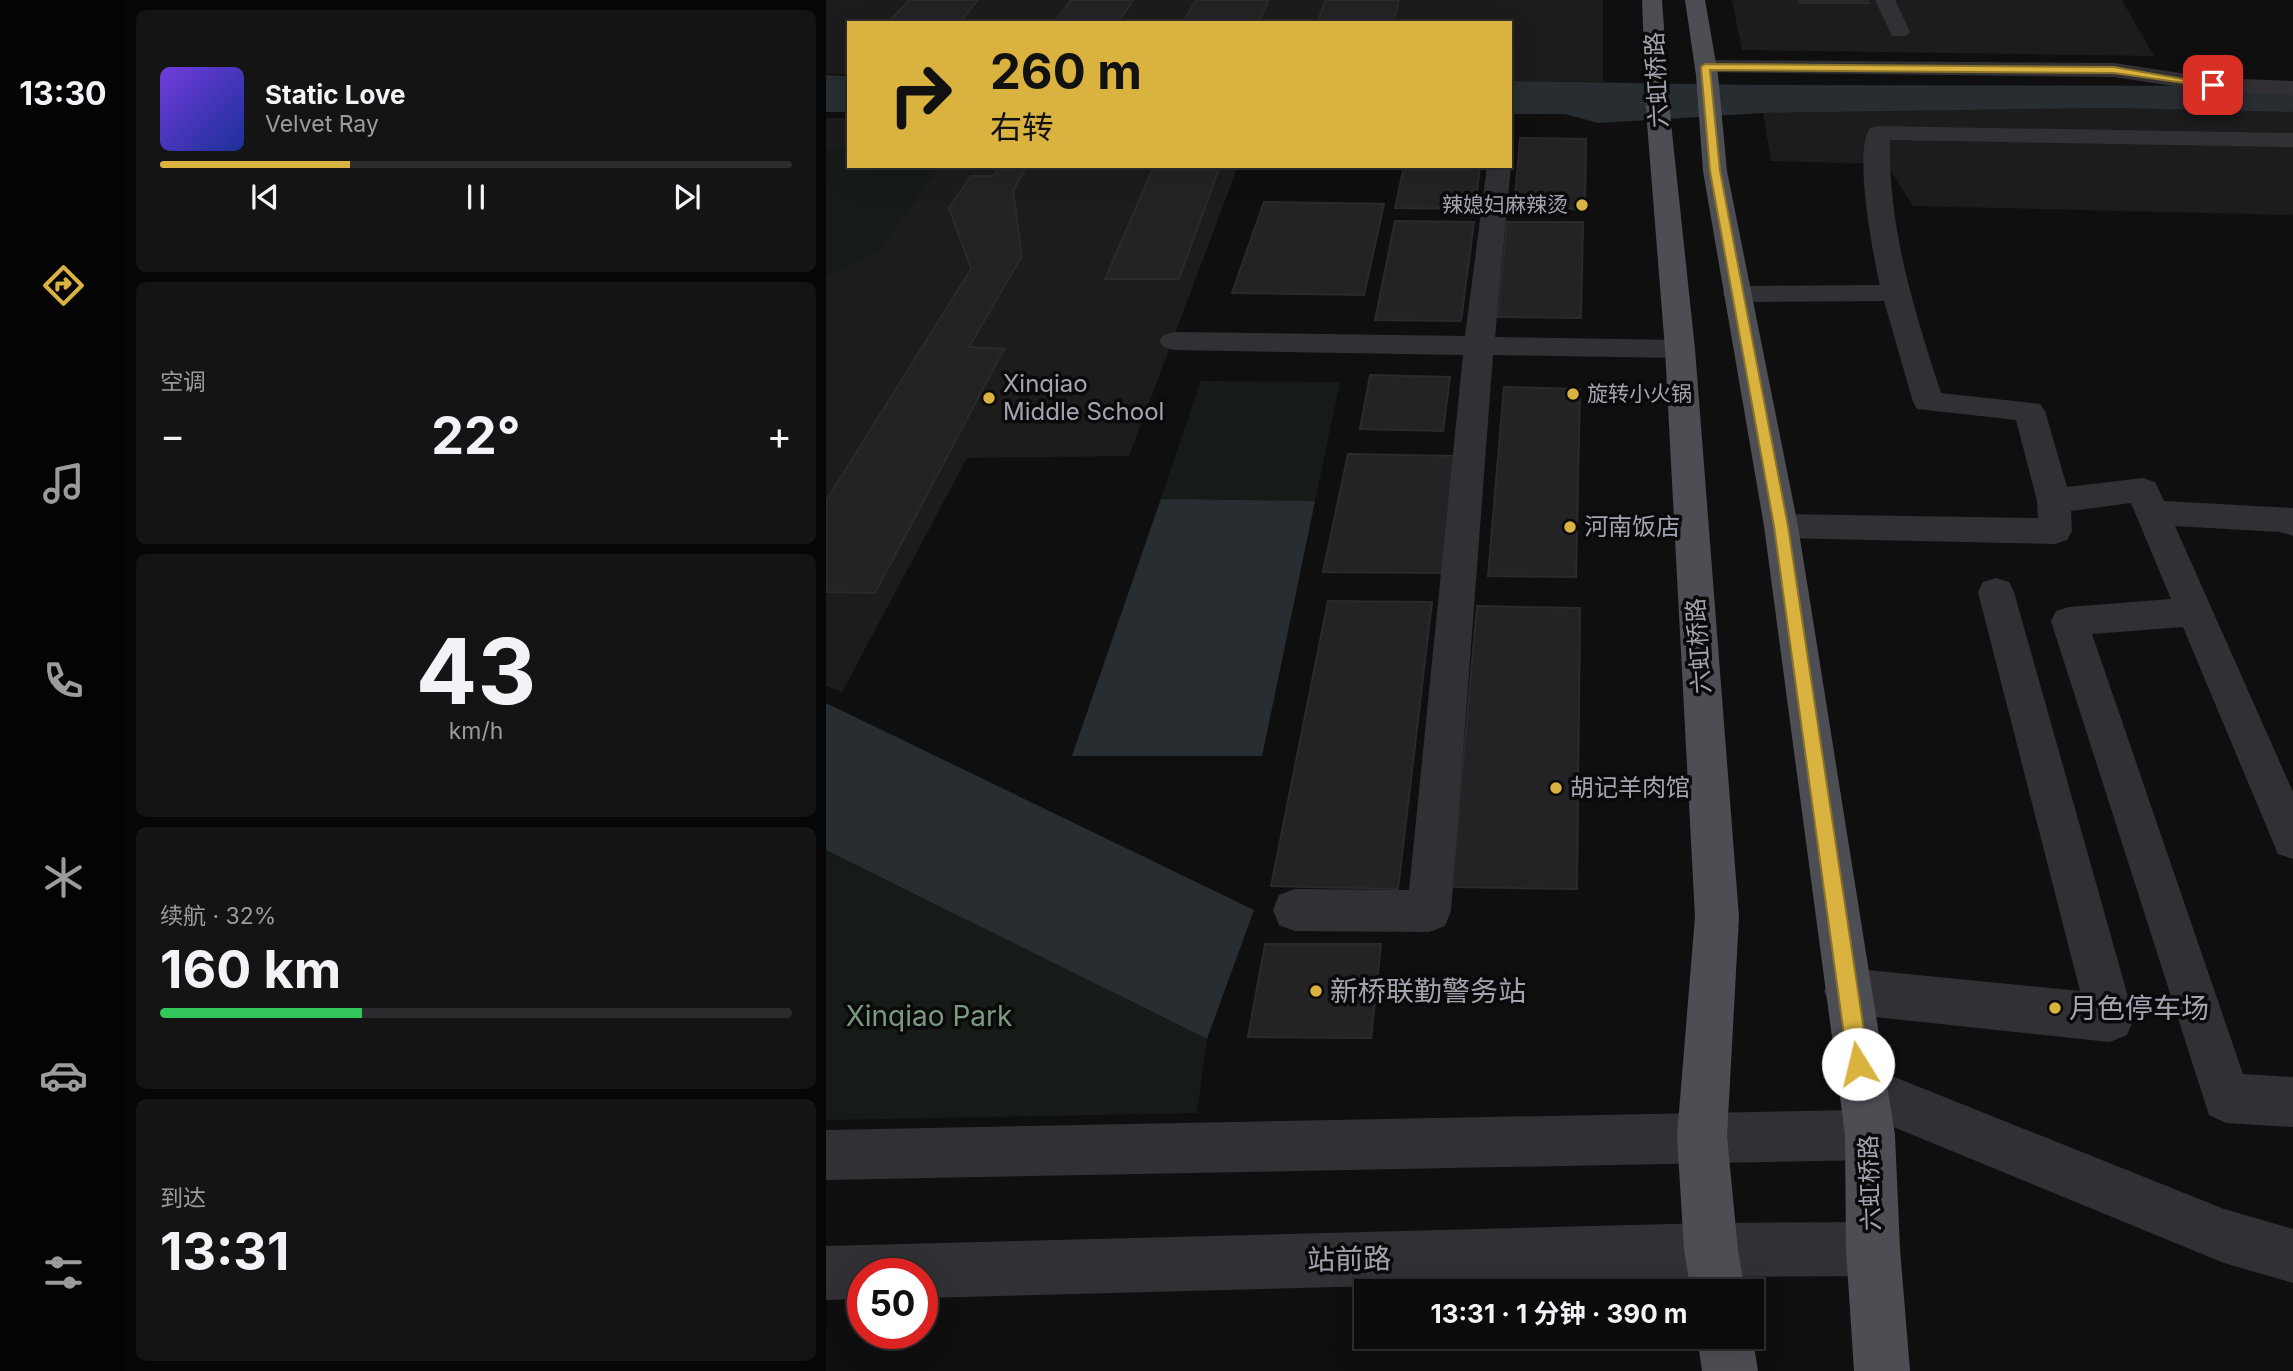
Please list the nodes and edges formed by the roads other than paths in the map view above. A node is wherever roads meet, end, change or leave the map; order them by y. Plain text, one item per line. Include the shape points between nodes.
1 (1652, 0) edge
2 (1695, 0) edge
3 (1885, 0) edge
4 (1899, 32) dead end
5 (1706, 71) junction
6 (2293, 88) edge
7 (2293, 140) edge
8 (1499, 168) edge
9 (1894, 293) junction
10 (1737, 294) junction
11 (1174, 341) dead end
12 (1479, 346) junction
13 (1680, 349) junction
14 (2293, 496) edge
15 (2054, 501) junction
16 (2147, 501) junction
17 (2293, 524) edge
18 (1781, 526) junction
19 (1996, 592) dead end
20 (2195, 612) junction
21 (2293, 840) edge
22 (1294, 910) dead end
23 (1847, 991) junction
24 (2293, 1102) edge
25 (1866, 1112) junction
26 (1702, 1136) junction
27 (826, 1155) edge
28 (1873, 1249) junction
29 (2293, 1256) edge
30 (1714, 1271) edge
31 (826, 1273) edge
32 (1727, 1349) edge
33 (1730, 1371) edge
34 (1882, 1371) edge

1 - 13 main road, 六虹桥路
2 - 5 main road, 六虹桥路
3 - 4 street
5 - 6 street via 2114,70 2213,85
5 - 10 main road, 六虹桥路 via 1715,171
7 - 9 street via 1878,133 1875,166
8 - 12 street
9 - 10 street
9 - 15 street via 1928,402 2029,411
10 - 18 main road, 六虹桥路
11 - 12 street
12 - 13 street
12 - 22 street via 1429,912
13 - 26 main road, 六虹桥路 via 1717,917
14 - 16 street
15 - 16 street
15 - 18 street via 2055,531
16 - 17 street via 2291,520
16 - 20 street
18 - 23 main road, 六虹桥路
19 - 23 street via 2110,1018
20 - 21 street
20 - 24 street via 2069,621 2226,1098
23 - 25 main road, 六虹桥路
25 - 26 street
25 - 28 main road, 六虹桥路
25 - 29 street
26 - 27 street
26 - 30 main road, 六虹桥路
28 - 30 street, 站前路
28 - 34 main road, 六虹桥路
30 - 31 street, 站前路
32 - 33 main road

